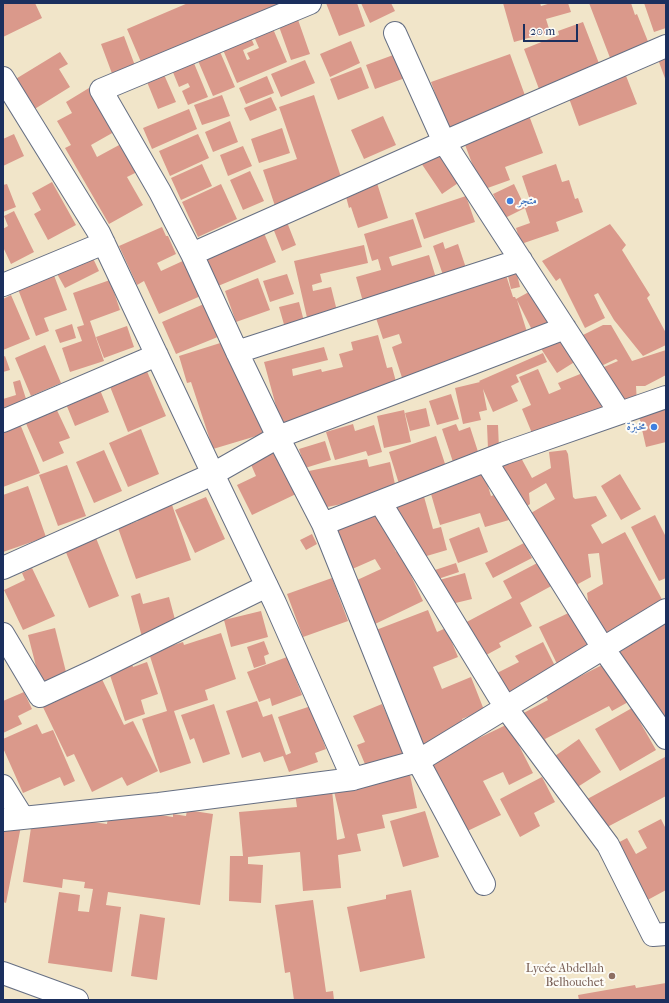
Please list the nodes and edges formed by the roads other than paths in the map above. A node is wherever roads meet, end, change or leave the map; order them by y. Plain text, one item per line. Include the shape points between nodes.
1 (310, 3) edge
2 (394, 33) dead end
3 (666, 46) edge
4 (3, 78) edge
5 (444, 142) junction
6 (104, 243) junction
7 (192, 254) junction
8 (521, 260) junction
9 (3, 285) edge
10 (565, 328) junction
11 (237, 352) junction
12 (157, 355) junction
13 (666, 397) edge
14 (620, 413) junction
15 (3, 421) edge
16 (278, 437) junction
17 (486, 461) junction
18 (213, 474) junction
19 (380, 502) junction
20 (323, 524) junction
21 (3, 568) edge
22 (267, 586) junction
23 (666, 610) edge
24 (3, 634) edge
25 (604, 648) junction
26 (506, 708) junction
27 (666, 738) edge
28 (418, 761) junction
29 (353, 779) junction
30 (3, 786) edge
31 (13, 819) edge
32 (484, 884) dead end
33 (666, 934) edge
34 (3, 973) edge
35 (77, 1000) edge

1 - 7 street via 101,90 160,192
2 - 5 street
3 - 5 street
4 - 6 street
5 - 7 street
5 - 8 street
6 - 9 street
6 - 12 street
7 - 11 street
8 - 10 street
8 - 11 street
10 - 14 street
10 - 16 street
11 - 16 street
12 - 15 street
12 - 18 street
13 - 14 street
14 - 17 street
16 - 18 street
16 - 20 street
17 - 19 street
17 - 25 street
18 - 21 street
18 - 22 street
19 - 20 street
19 - 26 street
20 - 28 street
22 - 24 street via 40,696
22 - 29 street
23 - 25 street
25 - 26 street
25 - 27 street
26 - 28 street
26 - 33 street via 608,845 654,936
28 - 29 street
28 - 32 street
29 - 31 street via 159,804
30 - 31 street
34 - 35 street

